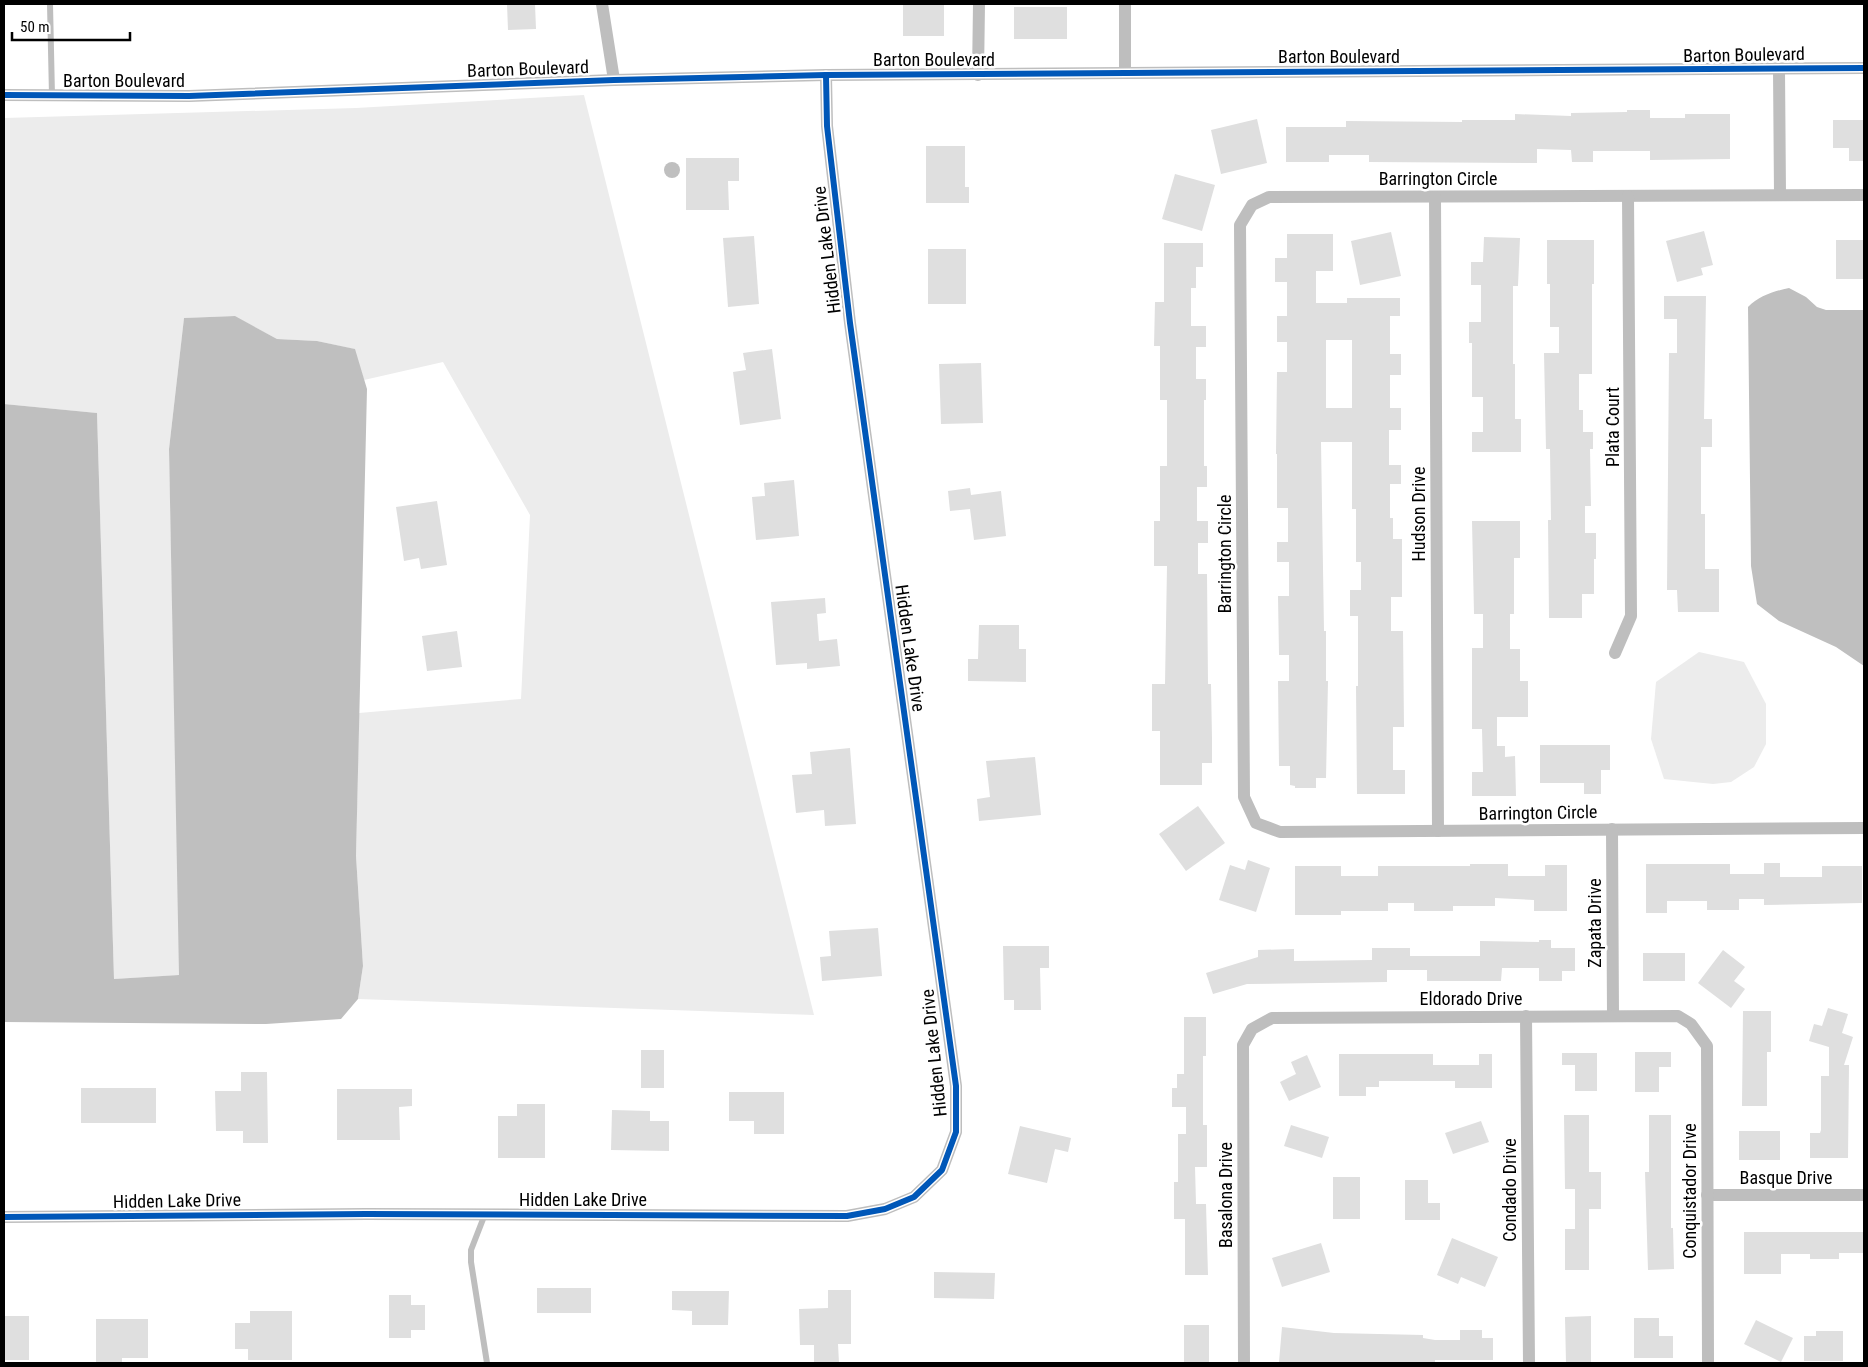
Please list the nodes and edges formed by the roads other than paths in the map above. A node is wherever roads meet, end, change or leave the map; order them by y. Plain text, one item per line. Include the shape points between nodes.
1 (50, 4) edge
2 (602, 4) edge
3 (979, 4) edge
4 (1125, 4) edge
5 (1864, 68) edge
6 (1778, 70) junction
7 (1125, 73) junction
8 (826, 75) junction
9 (978, 75) junction
10 (614, 80) junction
11 (4, 95) edge
12 (52, 96) junction
13 (1780, 195) junction
14 (1864, 195) edge
15 (1628, 196) junction
16 (1435, 197) junction
17 (1615, 653) dead end
18 (1864, 828) edge
19 (1612, 829) junction
20 (1438, 831) junction
21 (1526, 1016) junction
22 (1613, 1016) junction
23 (1692, 1024) joint
24 (1252, 1029) joint
25 (1864, 1195) edge
26 (1707, 1196) junction
27 (485, 1214) junction
28 (4, 1217) edge
29 (487, 1363) edge
30 (1244, 1363) edge
31 (1529, 1363) edge
32 (1708, 1363) edge

1 - 12 lane
2 - 10 street
3 - 9 street
4 - 7 street
5 - 6 street, Barton Boulevard
6 - 7 street, Barton Boulevard
6 - 13 street
7 - 9 street, Barton Boulevard
8 - 9 street, Barton Boulevard
8 - 10 street, Barton Boulevard
8 - 27 street, Hidden Lake Drive via 827,126 849,313 956,1086 956,1132 942,1170 914,1196 885,1209 847,1216
10 - 12 street, Barton Boulevard via 189,96
11 - 12 street, Barton Boulevard
13 - 14 street, Barrington Circle
13 - 15 street, Barrington Circle
15 - 16 street, Barrington Circle
15 - 17 street, Plata Court via 1632,616
16 - 20 street, Hudson Drive
16 - 20 street, Barrington Circle via 1269,197 1252,205 1240,225 1244,796 1256,823 1280,832
18 - 19 street, Barrington Circle
19 - 20 street, Barrington Circle
19 - 22 street, Zapata Drive
21 - 22 street, Eldorado Drive
21 - 24 street, Eldorado Drive via 1272,1018
21 - 31 street, Condado Drive
22 - 23 street, Eldorado Drive via 1678,1016
23 - 26 street, Conquistador Drive via 1707,1046
24 - 30 street, Basalona Drive via 1243,1046
25 - 26 street, Basque Drive
26 - 32 street, Conquistador Drive
27 - 28 street, Hidden Lake Drive
27 - 29 lane via 472,1250 472,1262

